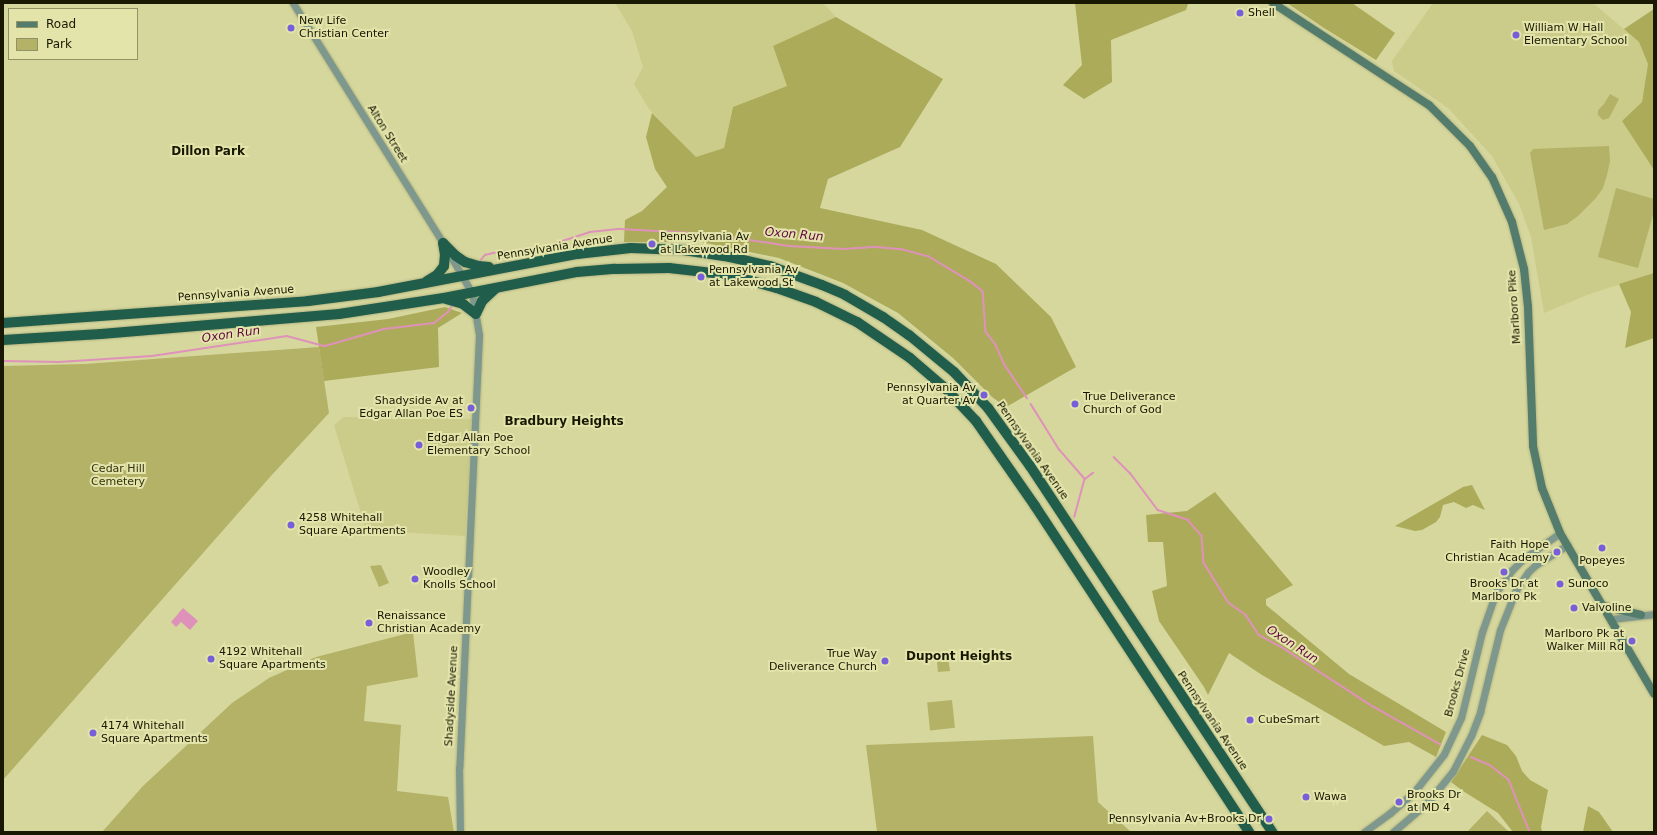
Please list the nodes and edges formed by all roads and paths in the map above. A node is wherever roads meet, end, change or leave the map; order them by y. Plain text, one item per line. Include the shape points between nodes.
1 (293, 3) edge
2 (1273, 3) edge
3 (443, 243) junction
4 (540, 260) junction
5 (462, 276) junction
6 (411, 286) junction
7 (496, 288) junction
8 (472, 292) junction
9 (444, 298) junction
10 (476, 314) junction
11 (3, 323) edge
12 (3, 340) edge
13 (1560, 532) junction
14 (1567, 545) junction
15 (1603, 606) junction
16 (1654, 614) edge
17 (1640, 616) junction
18 (1611, 619) junction
19 (1654, 694) edge
20 (460, 832) edge
21 (1249, 832) edge
22 (1272, 832) edge
23 (1364, 832) edge
24 (1392, 832) edge

1 - 3 street, Alton Street
2 - 13 main road, Marlboro Pike via 1432,107 1470,146 1492,177 1512,222 1521,253 1528,307 1533,446 1542,488
3 - 4 highway via 460,259 478,266 493,267
3 - 5 street, Alton Street
3 - 6 highway via 445,262 440,271 431,279
4 - 5 highway, Pennsylvania Avenue
4 - 22 highway, Pennsylvania Avenue via 631,248 678,250 730,257 770,266 822,285 857,302 909,334 970,388 1009,435
5 - 6 highway, Pennsylvania Avenue
5 - 8 street, Shadyside Avenue
6 - 11 highway, Pennsylvania Avenue via 308,301
7 - 8 highway
7 - 10 highway via 482,301
7 - 21 highway via 576,272 614,269 669,268 724,274 777,288 838,312 910,358 946,389 983,430
8 - 9 highway
8 - 10 street, Shadyside Avenue
9 - 10 highway via 463,304
9 - 12 highway via 368,311 282,320
10 - 20 street, Shadyside Avenue via 478,335 459,768
13 - 14 main road, Marlboro Pike
13 - 23 street, Brooks Drive via 1523,559 1496,592 1482,632 1461,718 1444,754 1413,794
14 - 15 main road, Marlboro Pike
14 - 24 street via 1537,564 1516,590 1500,630 1480,712 1454,771 1427,803
15 - 17 main road
15 - 18 main road, Marlboro Pike
16 - 17 street
17 - 18 street
18 - 19 main road, Marlboro Pike

